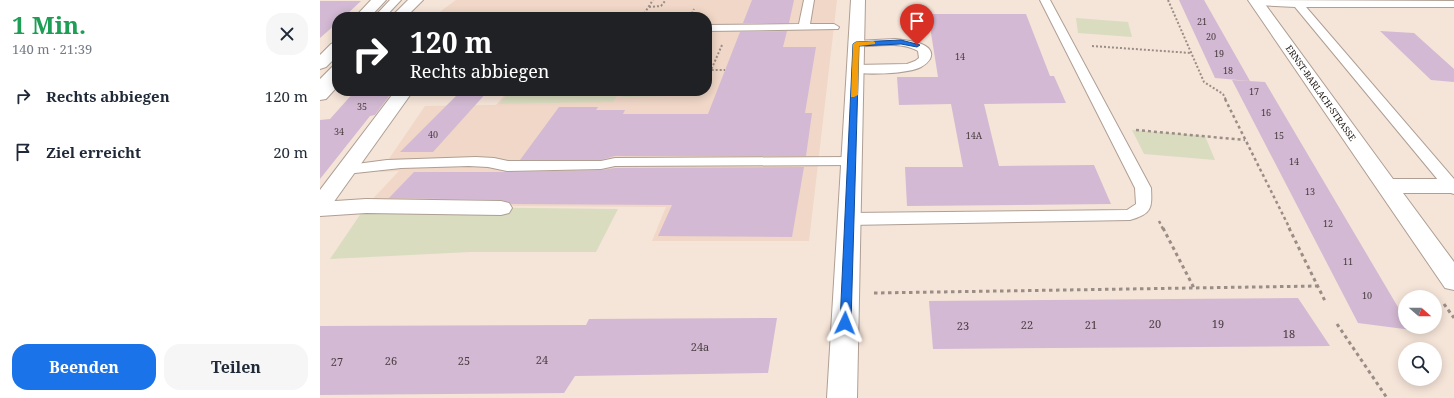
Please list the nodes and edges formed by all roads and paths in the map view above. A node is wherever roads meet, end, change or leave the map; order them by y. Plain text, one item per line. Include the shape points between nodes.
1 (379, 0) edge
2 (396, 0) edge
3 (405, 0) edge
4 (416, 0) edge
5 (653, 0) edge
6 (809, 0) edge
7 (858, 0) edge
8 (1044, 0) edge
9 (1168, 0) edge
10 (664, 1) edge
11 (1256, 1) edge
12 (1297, 2) edge
13 (1454, 4) edge
14 (649, 7) junction
15 (694, 9) dead end
16 (367, 12) edge
17 (384, 12) edge
18 (393, 12) edge
19 (403, 12) edge
20 (646, 12) edge
21 (692, 12) edge
22 (834, 27) dead end
23 (712, 28) edge
24 (729, 28) junction
25 (804, 28) junction
26 (856, 44) junction
27 (1068, 44) junction
28 (332, 52) edge
29 (1191, 53) junction
30 (320, 64) edge
31 (332, 65) edge
32 (855, 69) junction
33 (725, 70) dead end
34 (332, 74) edge
35 (320, 77) edge
36 (332, 82) edge
37 (320, 86) edge
38 (320, 95) edge
39 (400, 96) edge
40 (1132, 130) dead end
41 (1246, 140) junction
42 (851, 161) junction
43 (346, 169) junction
44 (1387, 186) junction
45 (1453, 187) edge
46 (1143, 188) junction
47 (320, 205) edge
48 (501, 208) dead end
49 (320, 209) edge
50 (849, 219) junction
51 (1454, 281) edge
52 (1318, 286) junction
53 (1194, 288) junction
54 (846, 293) junction
55 (1326, 303) dead end
56 (1337, 324) dead end
57 (842, 398) edge
58 (1387, 398) edge

1 - 16 street
2 - 17 lane
3 - 18 lane
4 - 19 street
5 - 14 path
6 - 25 lane
7 - 26 street
8 - 27 lane
9 - 29 path
10 - 14 path via 662,6
11 - 12 lane
11 - 44 street, ERNST-BARLACH-STRASSE
12 - 13 lane
12 - 45 lane
14 - 20 path
15 - 21 path
22 - 25 lane
23 - 24 lane
24 - 25 lane
24 - 33 path via 712,70
26 - 32 street
26 - 32 lane via 901,42 917,45 925,54 919,65
27 - 29 path
27 - 46 lane
28 - 30 street
29 - 41 path via 1204,82 1223,94
31 - 35 lane
32 - 42 street
34 - 37 lane
36 - 38 street
39 - 43 street
40 - 41 path
41 - 52 path
42 - 43 lane via 615,162 601,165 515,166 496,162 422,163
42 - 50 street
43 - 47 street
44 - 45 street
44 - 51 street, ERNST-BARLACH-STRASSE
46 - 50 lane via 1144,206 1130,215
46 - 53 path
48 - 49 street via 366,206
50 - 54 street
52 - 53 path
52 - 55 path
53 - 54 path
54 - 57 street
56 - 58 path

